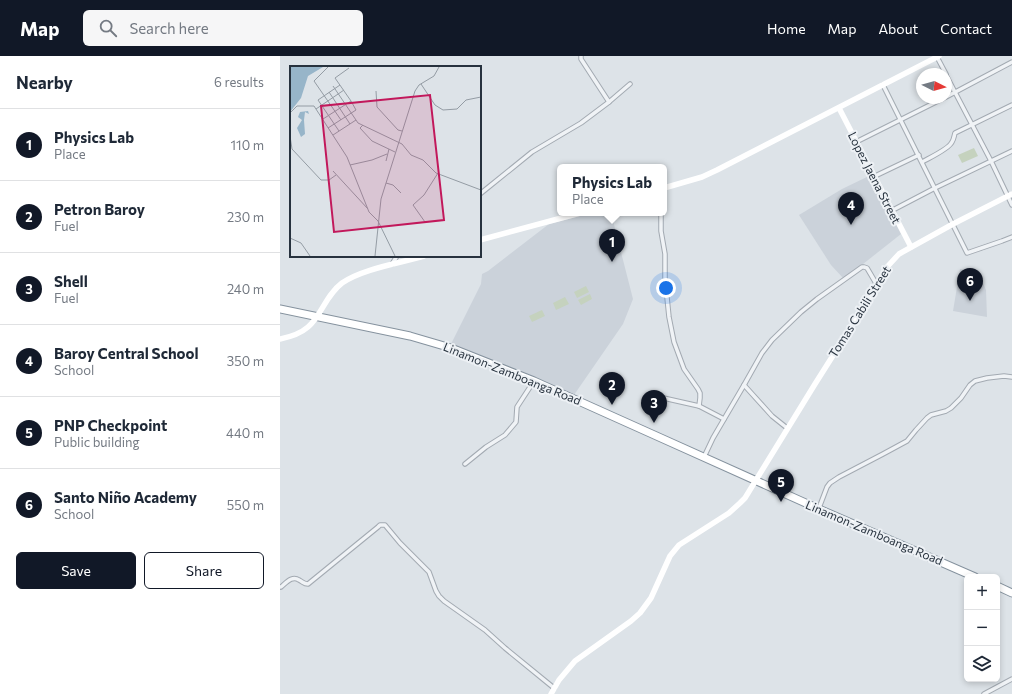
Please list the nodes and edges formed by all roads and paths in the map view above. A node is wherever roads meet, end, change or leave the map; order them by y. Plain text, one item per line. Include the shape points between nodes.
1 (581, 56) edge
2 (938, 56) edge
3 (1012, 62) edge
4 (943, 68) edge
5 (630, 84) dead end
6 (883, 85) junction
7 (952, 88) edge
8 (954, 92) junction
9 (609, 102) junction
10 (932, 104) edge
11 (1012, 105) edge
12 (838, 108) junction
13 (901, 120) junction
14 (972, 124) junction
15 (856, 142) junction
16 (1012, 151) edge
17 (919, 155) junction
18 (991, 161) junction
19 (922, 162) junction
20 (874, 177) junction
21 (667, 187) edge
22 (935, 188) junction
23 (481, 193) edge
24 (1010, 195) edge
25 (1012, 205) edge
26 (891, 211) junction
27 (569, 216) edge
28 (661, 216) edge
29 (953, 224) junction
30 (1012, 237) edge
31 (481, 240) edge
32 (911, 247) junction
33 (396, 257) edge
34 (420, 257) edge
35 (392, 265) junction
36 (877, 284) junction
37 (280, 310) edge
38 (316, 317) junction
39 (280, 339) edge
40 (1012, 377) edge
41 (534, 382) junction
42 (744, 385) junction
43 (659, 397) dead end
44 (698, 406) junction
45 (724, 419) junction
46 (787, 428) junction
47 (704, 457) junction
48 (465, 464) dead end
49 (755, 481) junction
50 (818, 510) junction
51 (968, 574) edge
52 (281, 587) dead end
53 (1000, 587) edge
54 (1012, 593) edge
55 (1012, 679) edge
56 (554, 688) junction
57 (551, 694) edge
58 (984, 694) edge

1 - 9 street
2 - 4 street
2 - 6 street
3 - 8 street
5 - 9 street
6 - 12 street
6 - 13 street
7 - 8 street
8 - 14 street
9 - 23 street via 532,152
10 - 13 street
11 - 14 street
12 - 15 street, Lopez Jaena Street
12 - 21 street via 702,177
13 - 15 street
13 - 17 street
14 - 18 street
14 - 19 street via 955,133 949,146
15 - 20 street, Lopez Jaena Street
16 - 18 street
17 - 19 street
17 - 20 street
18 - 22 street
18 - 24 street
19 - 22 street
20 - 26 street, Lopez Jaena Street
22 - 26 street
22 - 29 street
24 - 25 street
24 - 29 street, Tomas Cabili Street
26 - 32 street, Lopez Jaena Street
27 - 31 street
28 - 44 street via 669,317 674,342 684,369 700,393
29 - 30 street via 967,253
29 - 32 street, Tomas Cabili Street
32 - 36 street, Tomas Cabili Street via 892,261
33 - 35 street
34 - 35 street
35 - 38 street via 369,271 344,282 335,289
36 - 42 street via 864,266 817,299 772,340
36 - 46 street, Tomas Cabili Street
37 - 38 highway, Linamon-Zamboanga Road
38 - 39 street via 302,331
38 - 41 highway, Linamon-Zamboanga Road via 439,344
40 - 50 street via 987,378 970,385 951,408 931,415 907,441 830,483
41 - 47 highway, Linamon-Zamboanga Road
41 - 48 street via 517,408 516,422 505,435
42 - 45 street
42 - 46 street via 772,416
43 - 44 street
44 - 45 street
45 - 47 street
46 - 49 street, Tomas Cabili Street
47 - 49 highway, Linamon-Zamboanga Road
49 - 50 highway, Linamon-Zamboanga Road
49 - 56 street, Tomas Cabili Street via 745,498 733,510 679,545 670,556 652,598 640,613 575,661
50 - 51 highway, Linamon-Zamboanga Road
52 - 56 street via 294,578 308,584 380,525 385,525 429,572 439,596 444,601 485,630
53 - 54 highway
55 - 58 street
56 - 57 street, Tomas Cabili Street

